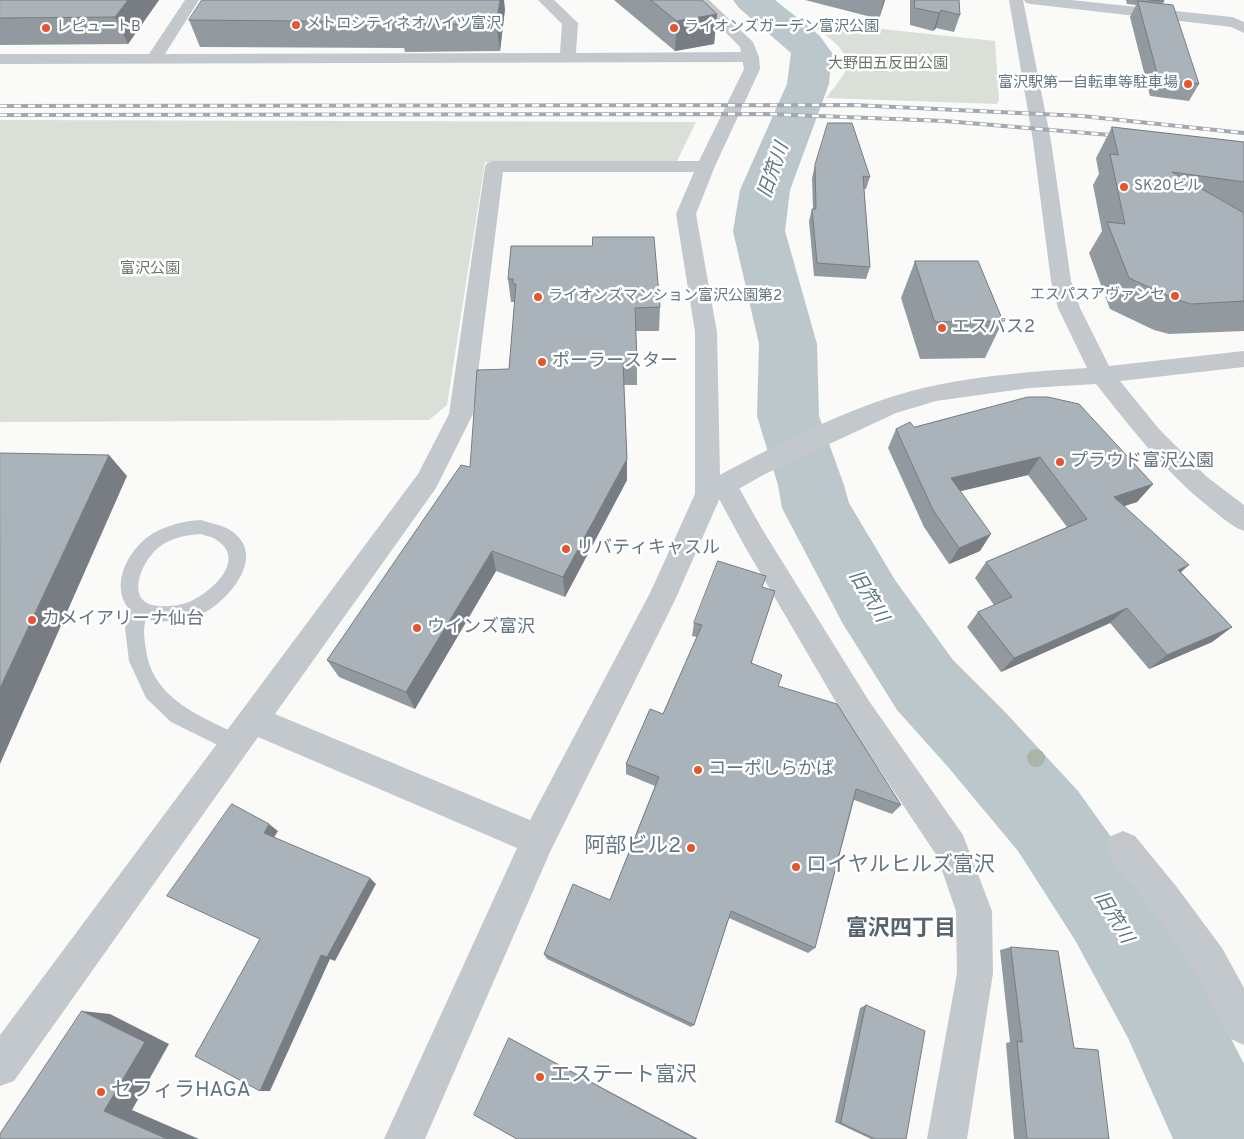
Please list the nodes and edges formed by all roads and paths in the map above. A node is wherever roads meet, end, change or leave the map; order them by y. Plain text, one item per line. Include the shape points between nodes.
1 (192, 0) edge
2 (545, 0) edge
3 (701, 0) edge
4 (1016, 0) edge
5 (1031, 0) edge
6 (1240, 25) edge
7 (568, 57) junction
8 (751, 58) junction
9 (0, 59) edge
10 (153, 60) junction
11 (706, 166) junction
12 (1244, 359) edge
13 (1102, 375) junction
14 (716, 489) junction
15 (1244, 520) edge
16 (141, 608) junction
17 (244, 732) junction
18 (538, 840) junction
19 (1123, 848) dead end
20 (1244, 1026) edge
21 (0, 1066) edge
22 (404, 1139) edge
23 (947, 1139) edge

1 - 10 street
2 - 7 street via 570,23
3 - 8 street via 746,46
4 - 13 street via 1042,141 1061,281 1069,308
5 - 6 street
7 - 8 street
7 - 10 street
8 - 11 street via 752,69
9 - 10 street
11 - 14 street via 686,214 706,332
11 - 17 street via 494,167 460,414 427,481
12 - 13 street
13 - 14 street via 1028,380 936,393 888,407 756,467
13 - 15 street via 1150,435 1198,484
14 - 18 street
14 - 23 street via 753,537 858,711 951,847 974,911 975,973
16 - 16 lane via 132,598 128,585 130,571 138,556 151,544 184,528 202,527 229,537 236,547 238,561 224,590 209,602 173,615 156,614
16 - 17 lane via 134,628 138,661 153,692 178,715
17 - 18 street
17 - 21 street
18 - 22 street
19 - 20 street via 1209,961

